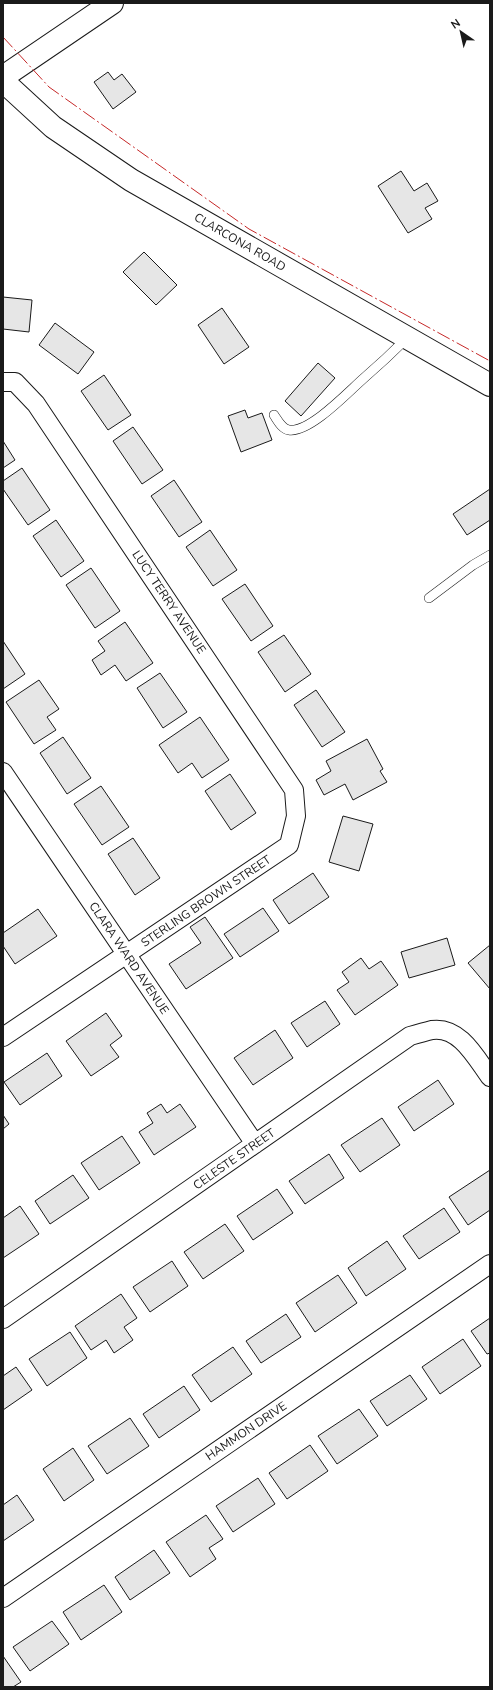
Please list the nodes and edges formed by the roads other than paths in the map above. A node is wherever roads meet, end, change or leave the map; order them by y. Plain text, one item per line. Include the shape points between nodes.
1 (112, 3) edge
2 (3, 76) edge
3 (3, 81) edge
4 (407, 338) junction
5 (3, 382) edge
6 (490, 385) edge
7 (274, 415) dead end
8 (490, 555) edge
9 (429, 598) dead end
10 (3, 772) edge
11 (289, 845) joint
12 (126, 955) junction
13 (3, 1037) edge
14 (490, 1077) edge
15 (255, 1144) junction
16 (490, 1264) edge
17 (3, 1319) edge
18 (3, 1598) edge

1 - 2 main road
3 - 4 main road, CLARCONA ROAD via 53,127 131,180
4 - 6 main road, CLARCONA ROAD
4 - 7 lane via 389,358 345,397 311,422 291,430 285,429
5 - 11 street, LUCY TERRY AVENUE via 15,382 36,404 294,790 296,816
8 - 9 lane
10 - 12 street, CLARA WARD AVENUE
11 - 12 street, STERLING BROWN STREET
12 - 13 street, STERLING BROWN STREET
12 - 15 street, CLARA WARD AVENUE
14 - 15 street, CELESTE STREET via 469,1048 454,1034 433,1030 410,1036
15 - 17 street, CELESTE STREET
16 - 18 street, HAMMON DRIVE

